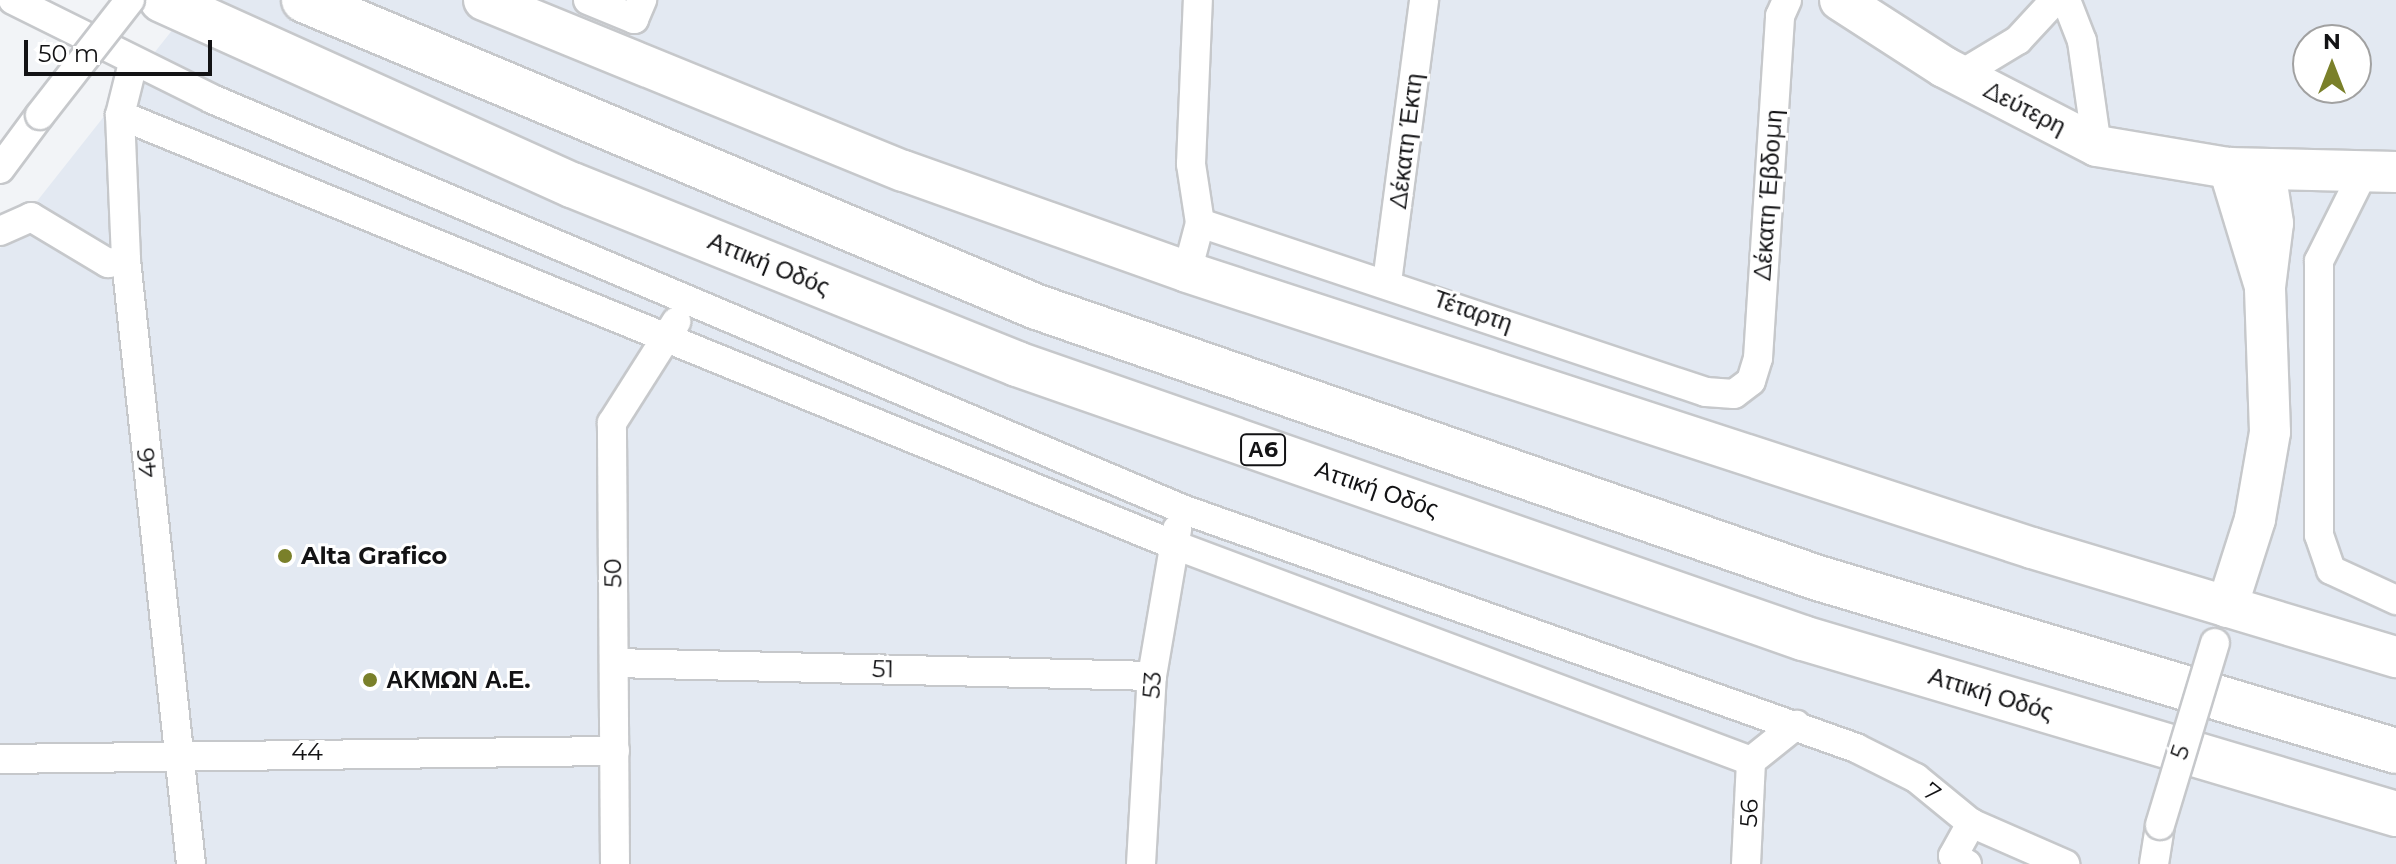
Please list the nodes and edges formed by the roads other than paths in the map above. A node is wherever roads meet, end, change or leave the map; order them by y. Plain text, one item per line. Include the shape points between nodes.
1 (13, 0) edge
2 (130, 0) edge
3 (162, 0) edge
4 (304, 0) edge
5 (484, 0) edge
6 (588, 0) edge
7 (1198, 0) edge
8 (1424, 0) edge
9 (1787, 0) edge
10 (1840, 0) edge
11 (2055, 0) edge
12 (2066, 0) edge
13 (638, 10) edge
14 (133, 63) junction
15 (1960, 75) junction
16 (120, 115) junction
17 (2097, 146) junction
18 (0, 169) edge
19 (2247, 169) junction
20 (2379, 173) edge
21 (1200, 223) junction
22 (0, 231) edge
23 (126, 260) junction
24 (1187, 272) junction
25 (1387, 282) junction
26 (688, 305) junction
27 (665, 336) junction
28 (1744, 388) joint
29 (1182, 509) junction
30 (1172, 544) junction
31 (2396, 600) edge
32 (2221, 625) junction
33 (2396, 657) edge
34 (614, 663) junction
35 (1152, 676) junction
36 (1796, 725) junction
37 (615, 751) junction
38 (2396, 751) edge
39 (177, 752) junction
40 (0, 759) edge
41 (1751, 761) junction
42 (2396, 814) edge
43 (1971, 823) junction
44 (191, 864) edge
45 (615, 864) edge
46 (1141, 864) edge
47 (1746, 864) edge
48 (1967, 864) edge
49 (2065, 864) edge
50 (2154, 864) edge

1 - 14 street, 7
2 - 18 street, bridge
3 - 42 highway, Αττική Οδός / Α6 via 572,185 1017,364 1803,638
4 - 38 highway via 1037,307 1818,578
5 - 24 street via 904,171
6 - 13 street
7 - 21 street via 1191,164
8 - 25 street, Δέκατη Έκτη
9 - 28 street, Δέκατη Έβδομη via 1780,16 1758,358
10 - 15 street, Δεύτερη
11 - 15 street via 2018,40
12 - 17 street via 2082,41
14 - 16 street, 46
14 - 26 street, 7
15 - 17 street, Δεύτερη
16 - 23 street, 46
16 - 27 street
17 - 19 street, Δεύτερη
19 - 20 street, Δεύτερη
19 - 32 street via 2273,223 2265,287 2270,432 2255,519
20 - 31 street via 2319,261 2319,535 2331,570
21 - 24 street
21 - 25 street, Τέταρτη
22 - 23 street via 31,217 108,263
23 - 39 street, 46
24 - 32 street
25 - 28 street, Τέταρτη via 1706,392
26 - 27 street, 50
26 - 29 street, 7
27 - 30 street
27 - 34 street, 50 via 612,423
29 - 30 street, 53
29 - 36 street, 7
30 - 35 street, 53
30 - 41 street
32 - 33 street
32 - 50 street, 5, bridge via 2160,825
34 - 35 street, 51
34 - 37 street, 50
35 - 46 street, 53
36 - 41 street
36 - 43 street, 7 via 1885,761
37 - 39 street, 44
37 - 45 street, 50
39 - 40 street, 44
39 - 44 street, 46
41 - 47 street, 56
43 - 48 street via 1953,856
43 - 49 street, 7

